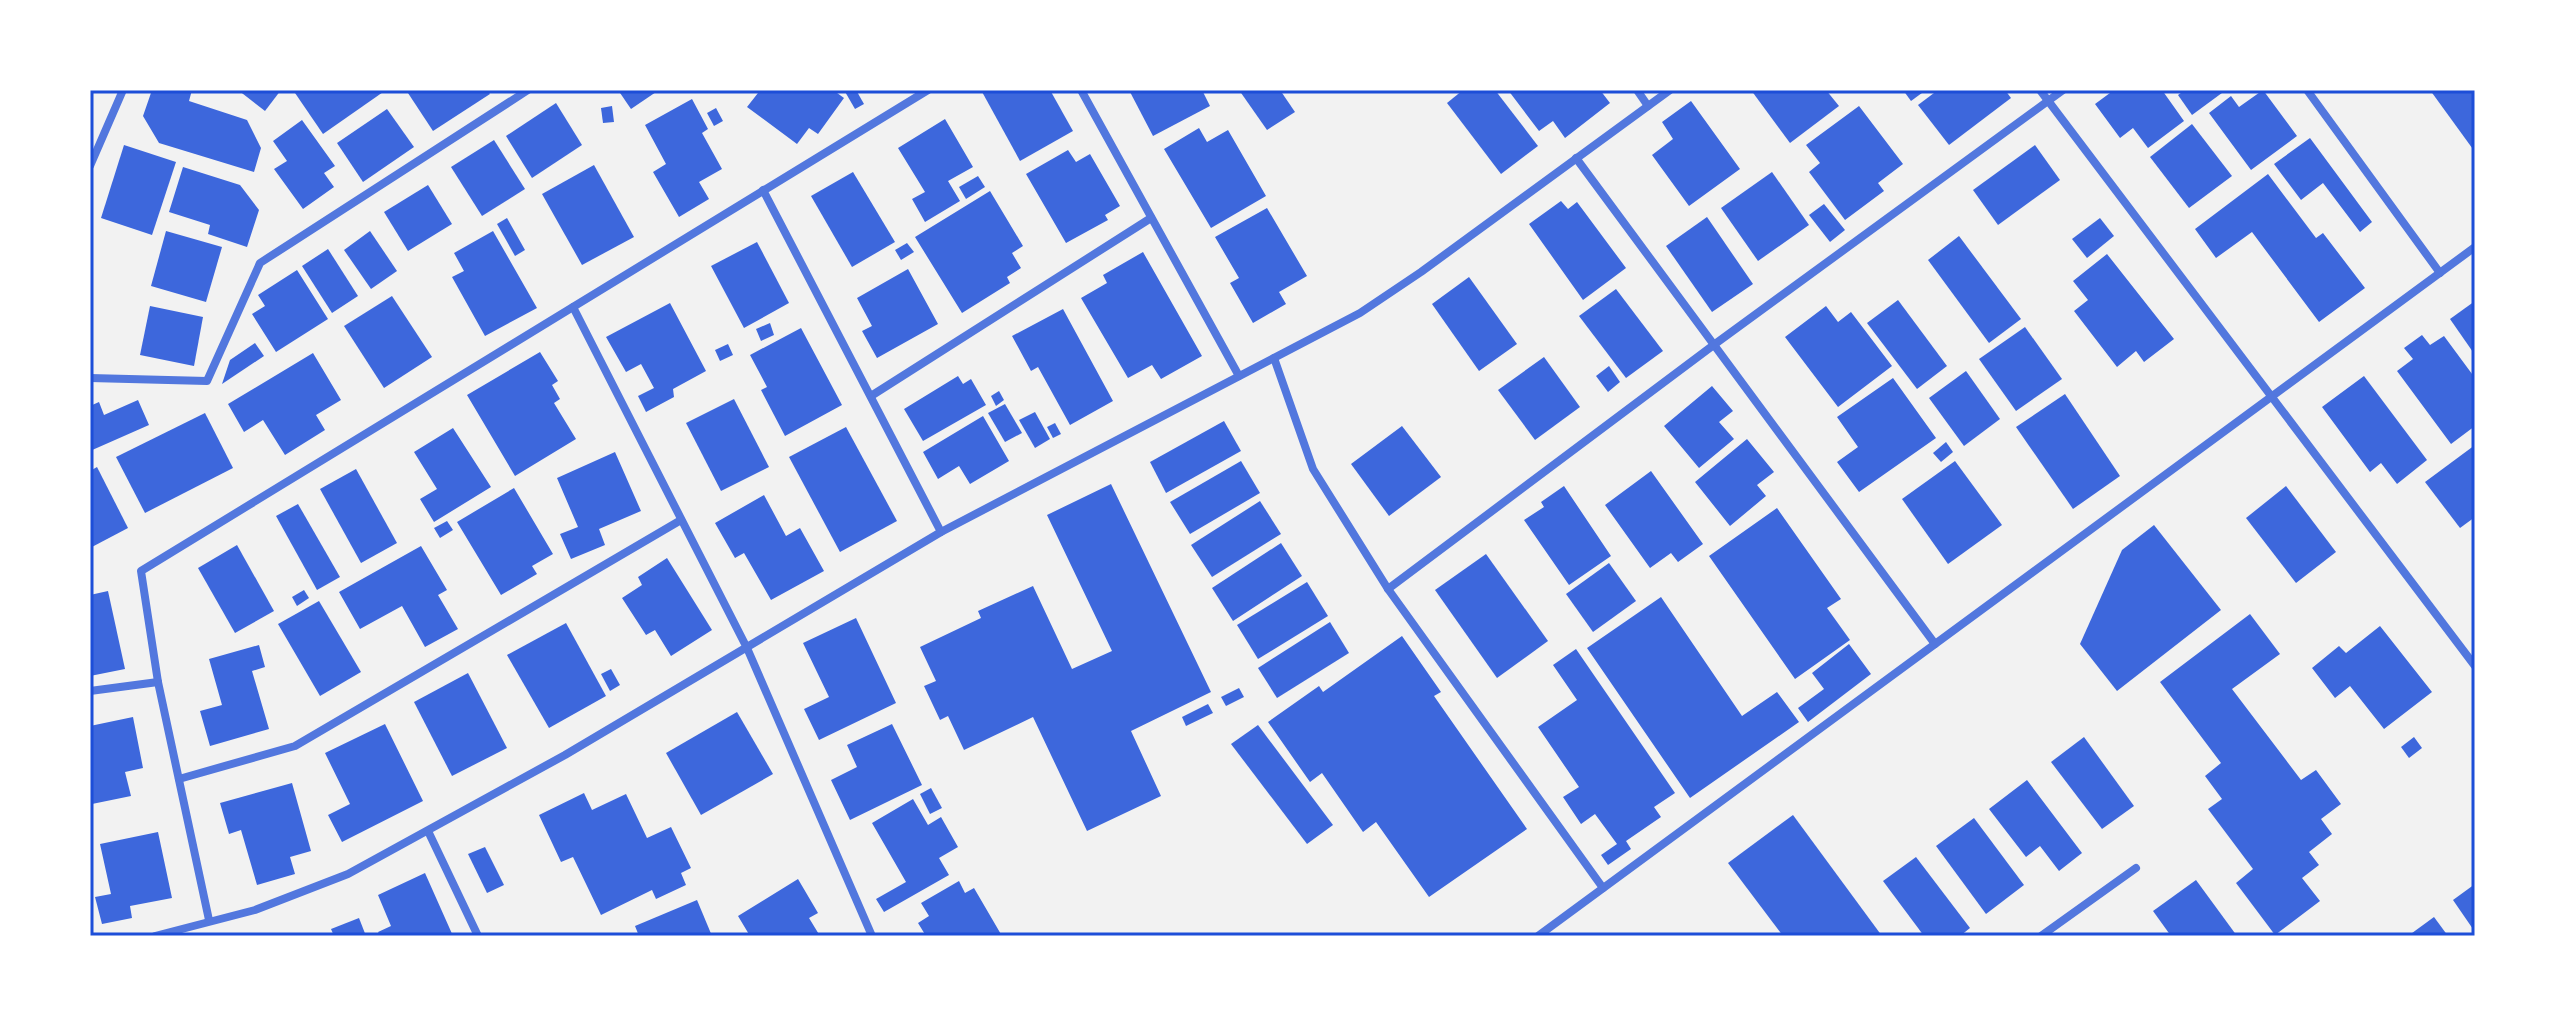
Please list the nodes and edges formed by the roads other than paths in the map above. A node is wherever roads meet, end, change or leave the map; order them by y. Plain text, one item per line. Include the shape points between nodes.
1 (528, 90) edge
2 (928, 90) edge
3 (1081, 90) edge
4 (1637, 90) edge
5 (1670, 90) edge
6 (2040, 90) edge
7 (2063, 90) edge
8 (2307, 90) edge
9 (120, 92) edge
10 (2048, 101) junction
11 (1648, 106) junction
12 (1576, 158) junction
13 (90, 166) edge
14 (763, 190) junction
15 (1151, 218) junction
16 (2475, 247) edge
17 (2440, 273) junction
18 (573, 307) junction
19 (1715, 344) junction
20 (1274, 358) junction
21 (1239, 376) junction
22 (90, 378) edge
23 (2272, 395) junction
24 (871, 396) junction
25 (681, 520) junction
26 (941, 532) junction
27 (1388, 589) junction
28 (1935, 644) junction
29 (747, 648) junction
30 (2475, 666) edge
31 (158, 682) junction
32 (90, 691) edge
33 (179, 779) junction
34 (428, 831) junction
35 (2136, 868) dead end
36 (1603, 888) junction
37 (209, 920) junction
38 (2048, 934) edge
39 (155, 936) edge
40 (478, 936) edge
41 (872, 936) edge
42 (1538, 936) edge

1 - 22 street via 260,263 207,381
2 - 14 street
3 - 15 street
4 - 11 street
5 - 11 street
6 - 10 street
7 - 10 street
8 - 17 street
9 - 13 street
10 - 19 street
10 - 23 street
11 - 12 street
12 - 19 street
12 - 20 street via 1360,313
14 - 18 street
14 - 24 street
15 - 21 street
15 - 24 street
16 - 17 street
17 - 23 street
18 - 25 street
18 - 31 street via 141,571
19 - 27 street
19 - 28 street
20 - 21 street
20 - 27 street via 1313,469
21 - 26 street
23 - 28 street
23 - 30 street
24 - 26 street
25 - 29 street
25 - 33 street via 295,746
26 - 29 street
27 - 36 street
28 - 36 street
29 - 34 street
29 - 41 street
31 - 32 street
31 - 33 street
33 - 37 street
34 - 37 street via 348,874 255,910
34 - 40 street
35 - 38 street
36 - 42 street
37 - 39 street

